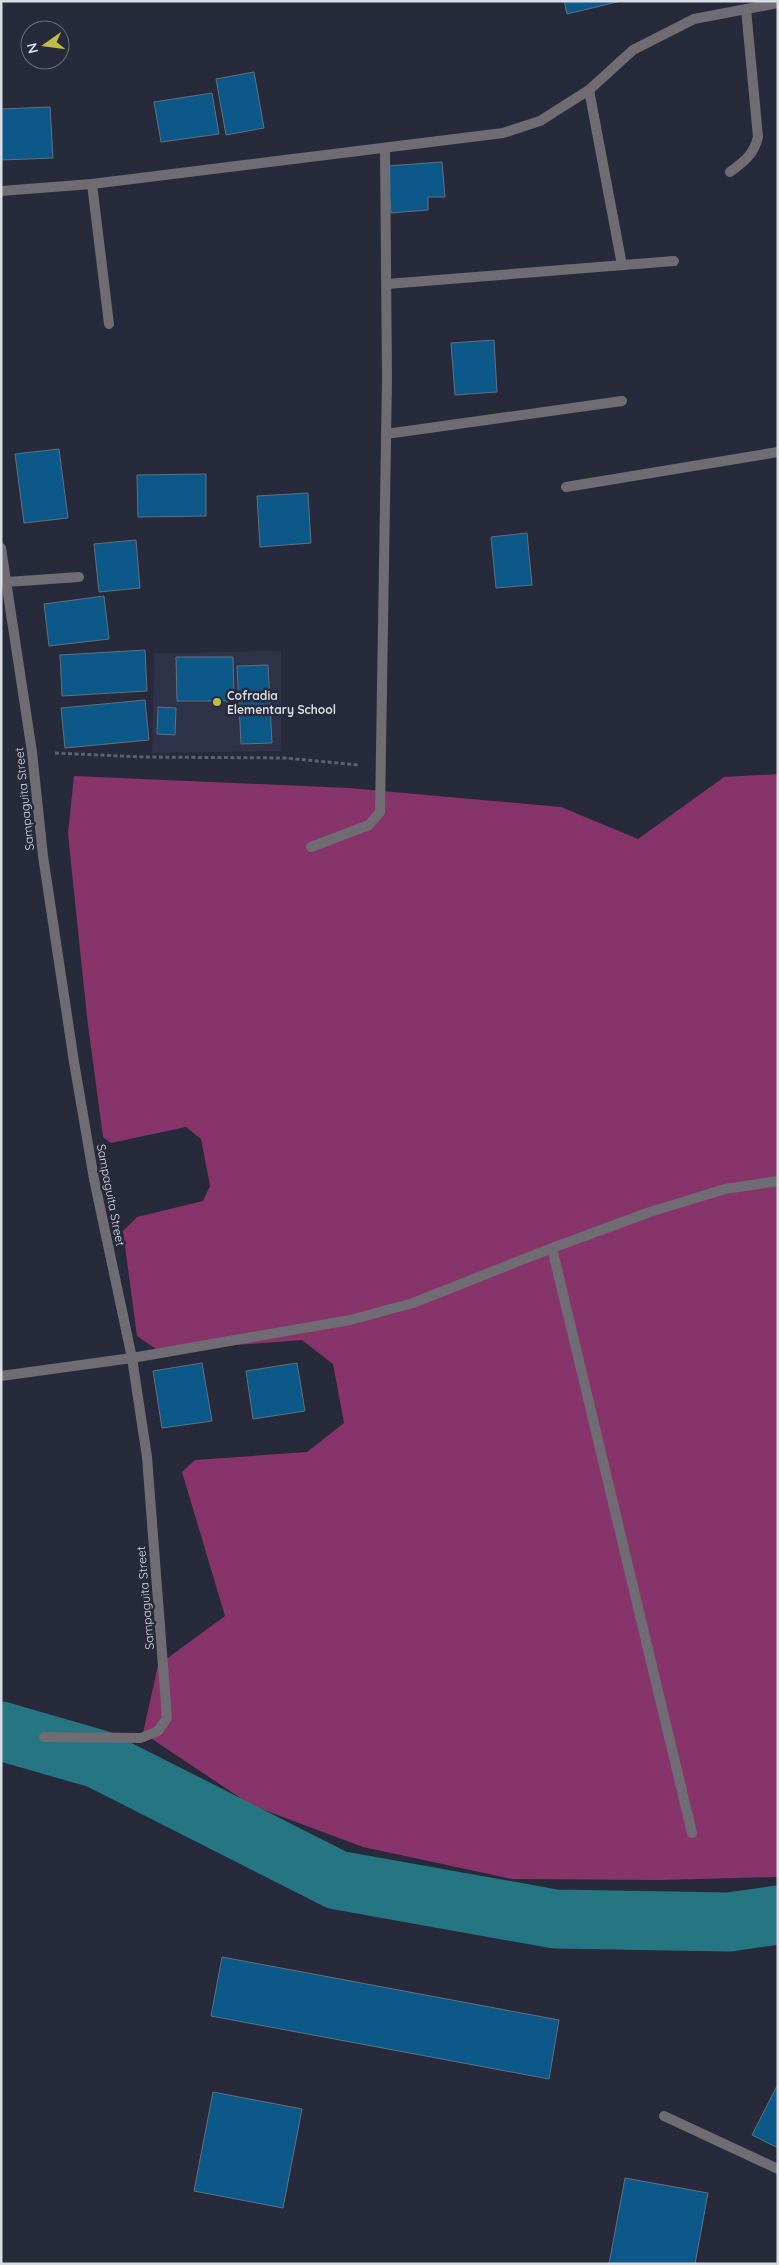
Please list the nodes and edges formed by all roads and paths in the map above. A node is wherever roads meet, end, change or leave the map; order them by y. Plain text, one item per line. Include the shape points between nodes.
1 (778, 3) edge
2 (746, 9) junction
3 (589, 90) junction
4 (385, 148) junction
5 (730, 172) dead end
6 (92, 184) junction
7 (1, 191) edge
8 (674, 261) dead end
9 (622, 265) junction
10 (386, 284) junction
11 (109, 324) dead end
12 (622, 401) dead end
13 (386, 434) junction
14 (778, 452) edge
15 (566, 487) dead end
16 (1, 548) edge
17 (79, 576) dead end
18 (7, 582) junction
19 (32, 752) junction
20 (379, 767) junction
21 (311, 847) dead end
22 (778, 1181) edge
23 (552, 1248) junction
24 (132, 1358) junction
25 (1, 1376) edge
26 (44, 1738) dead end
27 (692, 1833) dead end
28 (664, 2116) dead end
29 (778, 2169) edge

1 - 2 street
2 - 3 street via 694,20 633,50
2 - 5 street via 758,137 750,157
3 - 4 street via 540,121 503,132
3 - 9 street
4 - 6 street
4 - 10 street
6 - 7 street
6 - 11 street
8 - 9 street
9 - 10 street
10 - 13 street
12 - 13 street
13 - 20 street
14 - 15 street
16 - 18 street, Sampaguita Street
17 - 18 street
18 - 19 street, Sampaguita Street
19 - 20 path via 285,758
19 - 24 street, Sampaguita Street via 43,856 74,1062 94,1178
20 - 21 street via 380,812 369,825
22 - 23 street via 725,1189
23 - 24 street via 404,1306 350,1320
23 - 27 street
24 - 25 street
24 - 26 street, Sampaguita Street via 147,1457 167,1718 158,1731 141,1738
28 - 29 street

